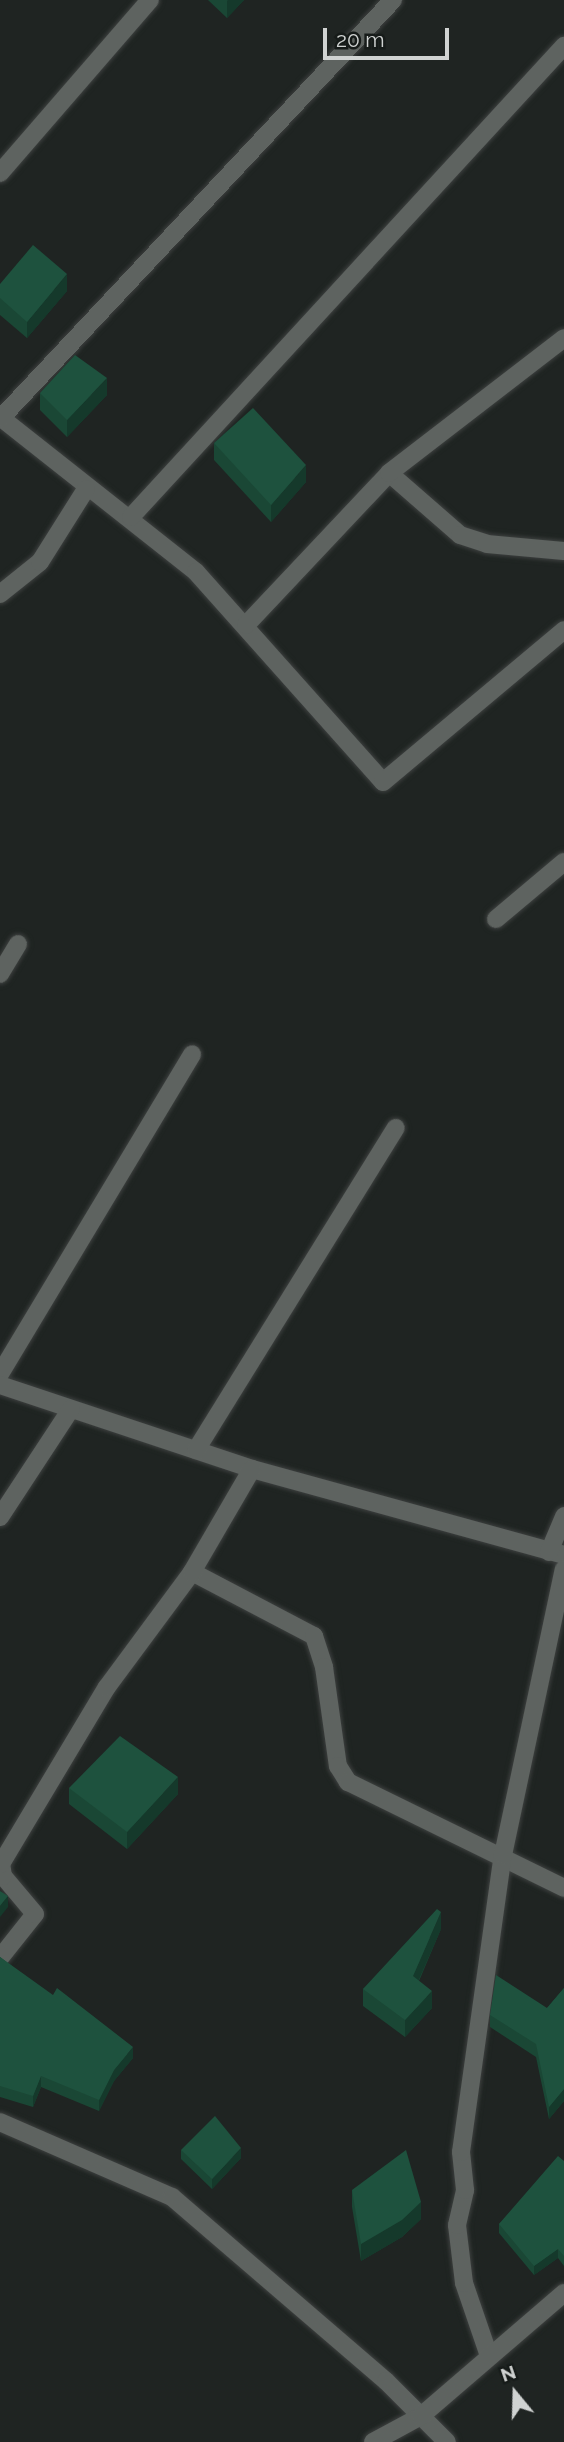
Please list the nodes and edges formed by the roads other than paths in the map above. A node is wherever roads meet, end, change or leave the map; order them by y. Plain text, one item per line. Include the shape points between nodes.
1 (150, 0) edge
2 (393, 0) edge
3 (564, 46) edge
4 (0, 173) edge
5 (564, 338) edge
6 (1, 417) edge
7 (389, 473) junction
8 (86, 489) junction
9 (131, 517) junction
10 (562, 550) edge
11 (0, 594) edge
12 (246, 625) junction
13 (564, 630) edge
14 (564, 862) edge
15 (496, 919) dead end
16 (18, 944) dead end
17 (0, 974) edge
18 (192, 1054) dead end
19 (396, 1128) dead end
20 (0, 1374) edge
21 (0, 1385) edge
22 (71, 1409) junction
23 (196, 1450) junction
24 (252, 1469) junction
25 (564, 1516) edge
26 (0, 1517) edge
27 (556, 1553) edge
28 (564, 1569) edge
29 (192, 1572) junction
30 (503, 1855) junction
31 (564, 1888) edge
32 (0, 1958) edge
33 (0, 2122) edge
34 (564, 2293) edge
35 (489, 2356) junction
36 (421, 2416) junction
37 (373, 2442) edge
38 (447, 2442) edge

1 - 4 street
2 - 6 street
3 - 9 street
5 - 7 street
6 - 8 street
7 - 10 street via 460,535 487,544
7 - 12 street
8 - 9 street
8 - 11 street via 40,562
9 - 12 street via 195,572
12 - 13 street via 383,782
14 - 15 street
16 - 17 street
18 - 20 street
19 - 23 street
21 - 22 street
22 - 23 street
22 - 26 street
23 - 24 street
24 - 27 street
24 - 29 street
25 - 27 street
28 - 30 street
29 - 30 street via 314,1636 322,1657 338,1766 348,1782
29 - 32 street via 107,1687 1,1864 3,1876 35,1914
30 - 31 street
30 - 35 street via 479,2004 461,2152 465,2190 457,2225 464,2283
33 - 36 street via 172,2197
34 - 35 street
35 - 36 street
36 - 37 street
36 - 38 street

